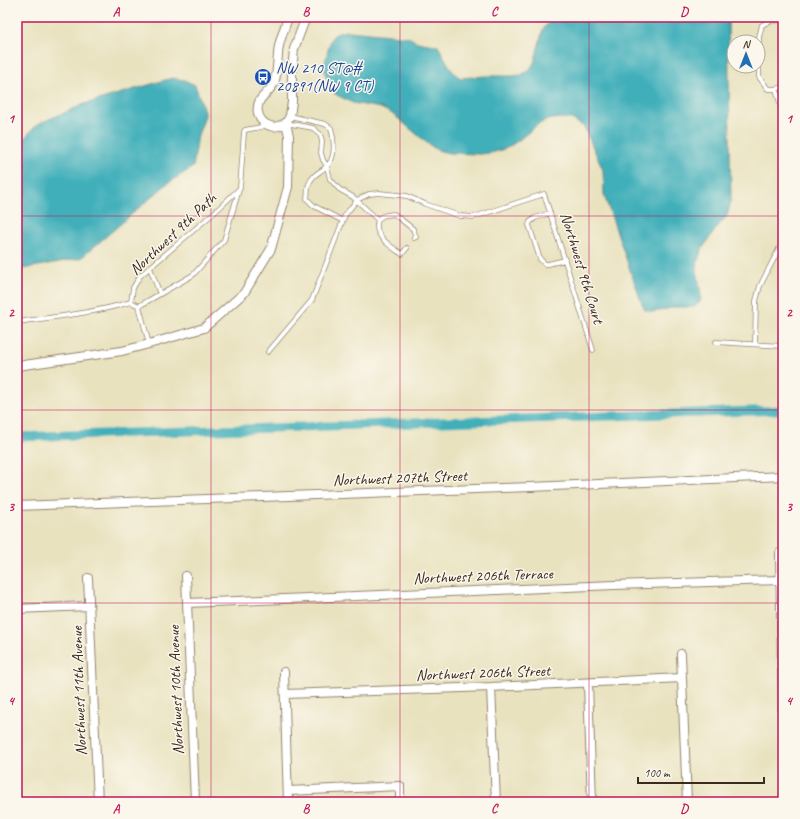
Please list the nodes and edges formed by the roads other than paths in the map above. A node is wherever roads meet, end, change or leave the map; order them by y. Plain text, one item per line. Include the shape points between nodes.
1 (288, 17) edge
2 (296, 17) edge
3 (306, 18) edge
4 (783, 20) edge
5 (783, 87) edge
6 (776, 89) junction
7 (783, 113) edge
8 (290, 116) junction
9 (286, 123) junction
10 (266, 124) junction
11 (328, 166) junction
12 (240, 188) junction
13 (357, 200) junction
14 (550, 213) junction
15 (378, 220) junction
16 (342, 221) junction
17 (414, 238) dead end
18 (783, 241) edge
19 (407, 248) dead end
20 (565, 260) junction
21 (150, 268) junction
22 (160, 294) junction
23 (131, 302) junction
24 (139, 306) junction
25 (17, 322) edge
26 (716, 342) dead end
27 (149, 344) junction
28 (755, 344) junction
29 (783, 346) edge
30 (593, 350) dead end
31 (268, 352) dead end
32 (17, 366) edge
33 (783, 476) edge
34 (17, 506) edge
35 (780, 553) dead end
36 (186, 576) dead end
37 (88, 578) dead end
38 (780, 580) junction
39 (187, 603) junction
40 (90, 606) junction
41 (17, 609) edge
42 (681, 654) dead end
43 (284, 672) dead end
44 (682, 678) junction
45 (588, 682) junction
46 (491, 687) junction
47 (285, 694) junction
48 (783, 728) edge
49 (288, 791) junction
50 (98, 802) edge
51 (195, 802) edge
52 (288, 802) edge
53 (400, 802) edge
54 (496, 802) edge
55 (592, 802) edge
56 (687, 802) edge

1 - 10 street via 279,45 275,82 261,99 258,107 258,115
2 - 3 lane
3 - 8 street via 294,49
4 - 6 lane via 770,21 762,25 759,37 759,77 768,89
5 - 6 lane
6 - 7 lane
8 - 9 street
8 - 11 lane via 325,124 331,128 334,140 333,156
9 - 10 street via 275,127
9 - 11 lane via 314,128 320,134 321,154
9 - 27 street via 289,136 288,187 271,249 248,287 204,328
10 - 12 lane, Northwest 9th Path via 244,132
11 - 13 lane via 330,178 339,189
11 - 16 lane via 314,175 308,185 308,199 314,206
12 - 21 lane, Northwest 9th Path
12 - 22 lane, Northwest 9th Path via 224,240 193,275
13 - 14 lane, Northwest 9th Court via 369,194 379,193 407,196 460,216 474,217 544,194
13 - 15 lane
13 - 16 lane
14 - 20 lane, Northwest 9th Court
14 - 20 lane via 534,218 530,222 540,259 545,264
15 - 17 lane via 394,214 413,229 416,237
15 - 19 lane via 376,228 379,235 389,245 402,254
16 - 31 lane via 312,300
18 - 28 lane via 760,286 756,302
20 - 30 lane, Northwest 9th Court
21 - 22 lane
21 - 23 lane, Northwest 9th Path via 140,276 133,288
22 - 24 lane, Northwest 9th Path
23 - 24 lane
23 - 25 lane via 78,314
24 - 27 lane
26 - 28 lane
27 - 32 street via 122,351
28 - 29 lane
33 - 34 street, Northwest 207th Street
35 - 38 street
36 - 39 street, Northwest 10th Avenue
37 - 40 street, Northwest 11th Avenue
38 - 39 street, Northwest 206th Terrace
38 - 48 street
39 - 51 street, Northwest 10th Avenue
40 - 41 street
40 - 50 street, Northwest 11th Avenue
42 - 44 street
43 - 47 street
44 - 45 street, Northwest 206th Street
44 - 56 street
45 - 46 street, Northwest 206th Street
45 - 55 street
46 - 47 street, Northwest 206th Street
46 - 54 street
47 - 49 street
49 - 52 street
49 - 53 street via 400,786

